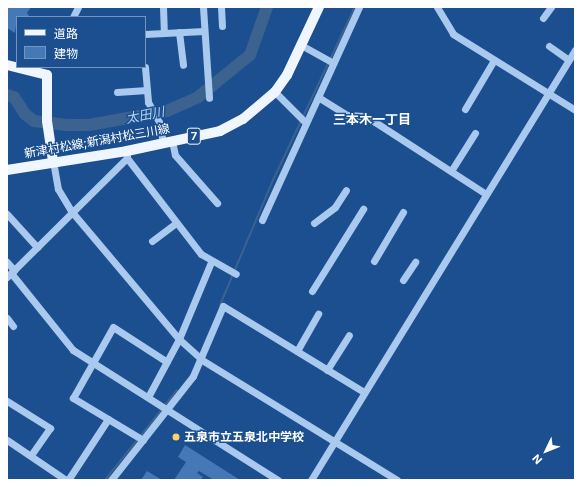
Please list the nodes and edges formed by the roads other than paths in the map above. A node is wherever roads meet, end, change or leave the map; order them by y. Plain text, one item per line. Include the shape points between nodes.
1 (78, 7) edge
2 (162, 7) edge
3 (202, 7) edge
4 (221, 7) edge
5 (319, 7) edge
6 (359, 7) edge
7 (437, 7) edge
8 (550, 7) edge
9 (74, 16) edge
10 (543, 18) dead end
11 (222, 26) dead end
12 (204, 31) junction
13 (179, 32) junction
14 (164, 33) junction
15 (146, 34) edge
16 (301, 45) junction
17 (549, 46) dead end
18 (575, 50) edge
19 (494, 60) junction
20 (569, 60) junction
21 (333, 63) junction
22 (183, 65) dead end
23 (28, 68) edge
24 (145, 68) edge
25 (49, 71) edge
26 (147, 90) junction
27 (117, 92) dead end
28 (275, 92) junction
29 (548, 94) junction
30 (318, 97) junction
31 (209, 98) dead end
32 (465, 109) dead end
33 (575, 110) edge
34 (304, 122) junction
35 (475, 133) dead end
36 (167, 142) junction
37 (127, 154) junction
38 (53, 161) junction
39 (7, 170) edge
40 (451, 171) junction
41 (346, 190) dead end
42 (486, 194) junction
43 (217, 203) dead end
44 (363, 209) dead end
45 (72, 212) junction
46 (403, 212) dead end
47 (7, 214) edge
48 (262, 220) dead end
49 (176, 223) junction
50 (314, 223) dead end
51 (152, 241) dead end
52 (37, 247) junction
53 (374, 261) dead end
54 (7, 262) edge
55 (210, 262) junction
56 (415, 262) dead end
57 (11, 274) edge
58 (236, 274) dead end
59 (403, 280) dead end
60 (312, 291) dead end
61 (318, 314) dead end
62 (7, 318) edge
63 (13, 326) dead end
64 (349, 335) dead end
65 (179, 339) junction
66 (297, 351) junction
67 (202, 360) junction
68 (167, 362) junction
69 (93, 364) junction
70 (328, 370) junction
71 (364, 392) junction
72 (148, 397) junction
73 (7, 401) edge
74 (165, 409) junction
75 (108, 419) junction
76 (7, 440) edge
77 (143, 440) junction
78 (333, 442) junction
79 (31, 455) junction
80 (67, 480) edge
81 (111, 480) edge
82 (278, 480) edge
83 (311, 480) edge
84 (397, 480) edge

1 - 9 street
2 - 14 street
3 - 12 street
4 - 11 street
5 - 16 main road, 新津村松線;新潟村松三川線 / 7
6 - 21 street
7 - 19 street via 453,34
8 - 10 street
12 - 13 street
12 - 31 street
13 - 14 street
13 - 22 street
14 - 15 street
16 - 21 street
16 - 28 main road, 新津村松線;新潟村松三川線 / 7
17 - 20 street
18 - 20 street
19 - 29 street
19 - 32 street
20 - 29 street
21 - 30 street
23 - 25 main road
24 - 26 street
25 - 38 main road via 47,121
26 - 27 street
26 - 36 street via 148,102
28 - 34 street
28 - 36 main road, 新津村松線;新潟村松三川線 / 7 via 243,119 220,131
29 - 33 street
29 - 42 street
30 - 34 street
30 - 40 street via 347,115 364,116 375,122
34 - 48 street
35 - 40 street
36 - 37 main road, 新津村松線;新潟村松三川線 / 7
36 - 43 street
37 - 38 main road, 新津村松線;新潟村松三川線 / 7
37 - 45 street
37 - 49 street
38 - 39 main road, 新津村松線;新潟村松三川線 / 7
38 - 45 street via 58,189
40 - 42 street
41 - 50 street via 335,207
42 - 71 street
44 - 60 street
45 - 52 street
45 - 65 street
46 - 53 street
47 - 52 street
49 - 51 street
49 - 55 street
52 - 57 street
54 - 57 street
55 - 58 street
55 - 65 street
56 - 59 street
57 - 69 street via 73,350
61 - 66 street
62 - 63 street
64 - 70 street
65 - 67 street
65 - 68 street
66 - 67 street via 223,306
66 - 70 street
67 - 74 street via 193,376
67 - 78 street
68 - 69 street via 113,327
68 - 72 street
69 - 72 street
69 - 75 street via 73,398
70 - 71 street
71 - 78 street
72 - 74 street
73 - 79 street via 50,428
74 - 77 street
74 - 82 street
75 - 77 street
75 - 80 street
76 - 79 street
77 - 81 street
78 - 83 street
78 - 84 street
79 - 80 street

